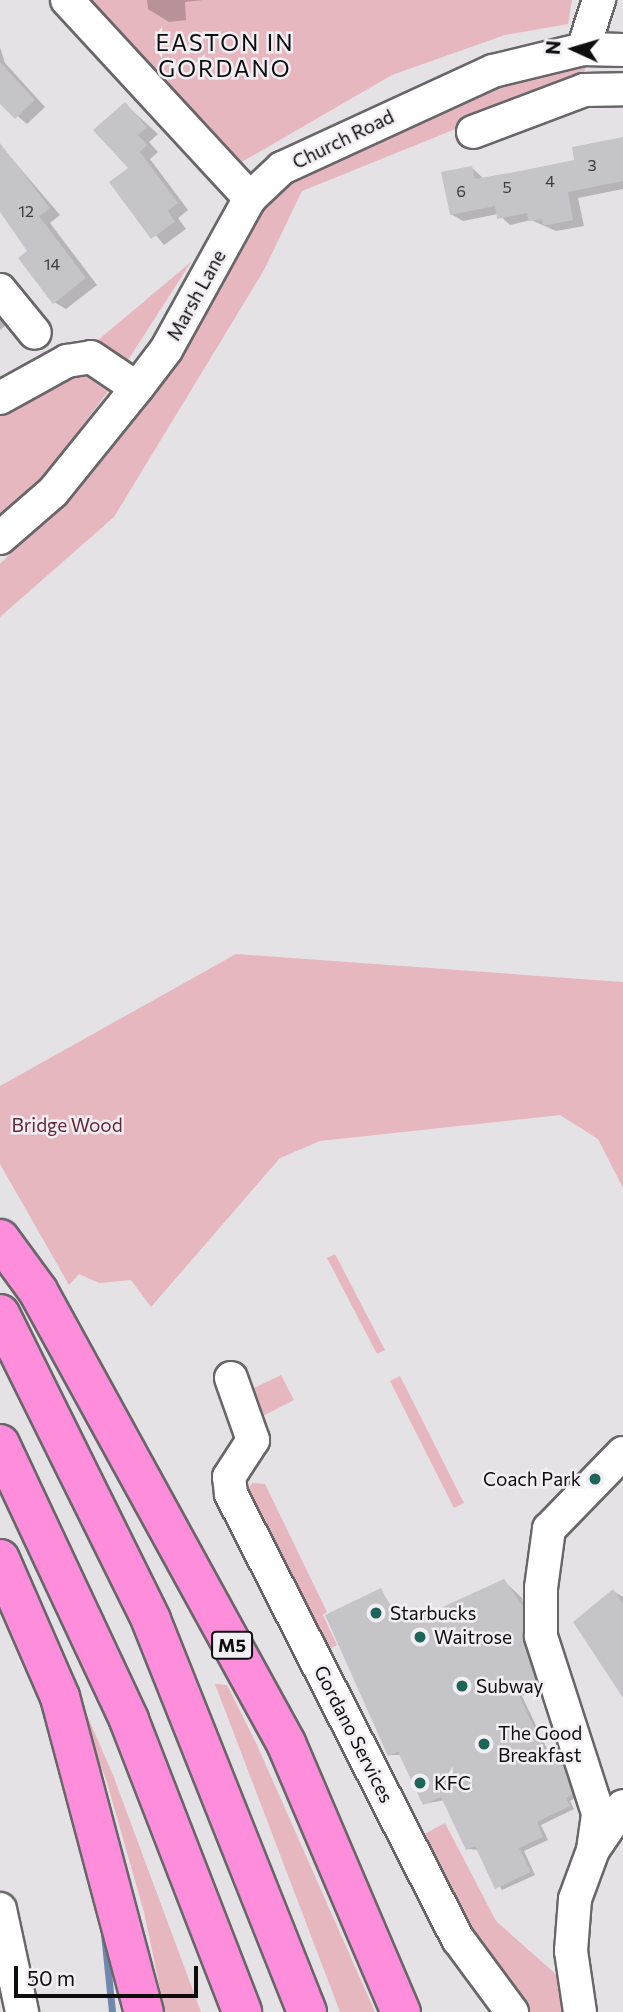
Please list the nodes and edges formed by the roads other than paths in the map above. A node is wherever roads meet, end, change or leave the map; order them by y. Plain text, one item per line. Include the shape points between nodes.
1 (67, 0) edge
2 (599, 0) edge
3 (583, 49) junction
4 (623, 50) edge
5 (623, 89) edge
6 (485, 135) dead end
7 (250, 198) junction
8 (0, 290) edge
9 (35, 333) dead end
10 (137, 388) junction
11 (0, 398) edge
12 (0, 538) edge
13 (0, 1240) edge
14 (0, 1314) edge
15 (231, 1378) dead end
16 (0, 1444) edge
17 (623, 1453) edge
18 (0, 1559) edge
19 (623, 1806) edge
20 (593, 1850) junction
21 (0, 1909) edge
22 (22, 2012) edge
23 (144, 2012) edge
24 (242, 2012) edge
25 (307, 2012) edge
26 (401, 2012) edge
27 (512, 2012) edge
28 (580, 2012) edge

1 - 7 street
2 - 3 street
3 - 4 street, Church Road
3 - 7 street, Church Road via 493,71 375,122 282,168
5 - 6 street via 584,89
7 - 10 street, Marsh Lane via 166,350
8 - 9 street
10 - 11 street via 91,357 67,361
10 - 12 street, Marsh Lane via 53,492
13 - 26 highway, M5 via 38,1291 286,1743
14 - 25 highway via 151,1620
15 - 27 street, Gordano Services via 250,1422 249,1450 229,1477 231,1494 458,1939
16 - 24 highway via 129,1720
17 - 20 street via 550,1529 541,1588 541,1636 598,1813
18 - 23 highway via 60,1697
19 - 20 street
20 - 28 street via 575,1899 571,1951
21 - 22 street

